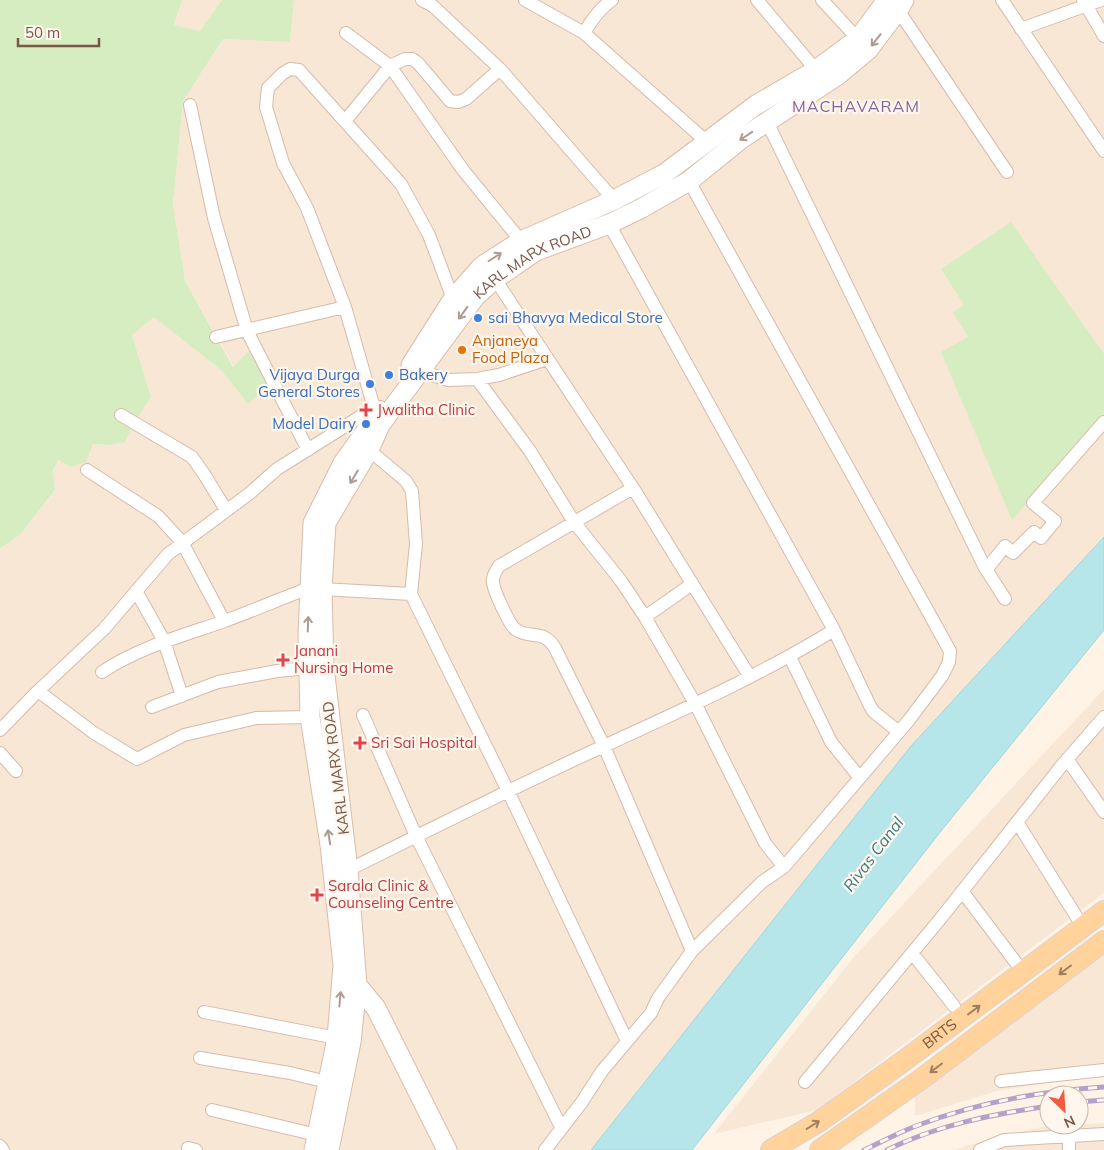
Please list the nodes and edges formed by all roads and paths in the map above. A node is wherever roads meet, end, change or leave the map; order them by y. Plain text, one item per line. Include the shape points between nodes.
1 (422, 0) edge
2 (525, 0) edge
3 (757, 0) edge
4 (822, 0) edge
5 (1002, 0) edge
6 (1101, 0) edge
7 (606, 2) edge
8 (895, 2) edge
9 (1085, 3) edge
10 (1021, 29) junction
11 (346, 33) dead end
12 (584, 33) junction
13 (1104, 36) edge
14 (858, 39) junction
15 (390, 66) junction
16 (500, 69) junction
17 (816, 70) junction
18 (190, 105) dead end
19 (345, 121) junction
20 (767, 122) junction
21 (707, 142) junction
22 (1104, 151) edge
23 (1007, 172) dead end
24 (689, 181) junction
25 (614, 200) junction
26 (609, 224) junction
27 (521, 241) junction
28 (495, 279) junction
29 (453, 299) junction
30 (345, 308) junction
31 (247, 331) junction
32 (216, 338) dead end
33 (547, 359) junction
34 (420, 371) junction
35 (477, 379) junction
36 (387, 403) junction
37 (121, 415) dead end
38 (1104, 422) edge
39 (308, 450) junction
40 (369, 450) junction
41 (87, 470) dead end
42 (633, 488) junction
43 (226, 510) junction
44 (574, 522) junction
45 (182, 542) junction
46 (986, 570) junction
47 (692, 584) junction
48 (315, 589) junction
49 (136, 592) junction
50 (411, 594) junction
51 (1005, 599) dead end
52 (645, 616) junction
53 (224, 621) junction
54 (834, 630) junction
55 (164, 641) junction
56 (790, 657) junction
57 (309, 668) junction
58 (102, 672) dead end
59 (750, 677) junction
60 (38, 691) junction
61 (182, 696) junction
62 (696, 704) junction
63 (152, 707) dead end
64 (363, 715) dead end
65 (310, 717) junction
66 (1104, 717) edge
67 (0, 730) edge
68 (898, 732) junction
69 (604, 746) junction
70 (0, 753) edge
71 (1067, 759) junction
72 (16, 771) dead end
73 (860, 778) junction
74 (508, 791) junction
75 (1104, 812) edge
76 (1017, 822) junction
77 (416, 836) junction
78 (784, 867) junction
79 (348, 870) junction
80 (962, 891) junction
81 (1104, 911) edge
82 (1083, 927) junction
83 (1104, 941) edge
84 (692, 951) junction
85 (912, 953) junction
86 (1023, 972) junction
87 (357, 985) junction
88 (954, 1006) dead end
89 (204, 1012) dead end
90 (336, 1038) junction
91 (627, 1042) junction
92 (200, 1058) dead end
93 (1104, 1070) edge
94 (1001, 1080) dead end
95 (327, 1082) junction
96 (805, 1082) dead end
97 (212, 1110) dead end
98 (561, 1127) junction
99 (1104, 1134) edge
100 (1069, 1136) junction
101 (316, 1142) edge
102 (1004, 1145) edge
103 (0, 1146) edge
104 (3, 1150) edge
105 (329, 1150) edge
106 (447, 1150) edge
107 (545, 1150) edge
108 (771, 1150) edge
109 (820, 1150) edge
110 (980, 1150) edge
111 (1069, 1150) edge

1 - 16 street via 433,6
2 - 12 street
3 - 17 street
4 - 14 street
5 - 10 street
6 - 9 street
7 - 12 street
8 - 14 main road, KARL MARX ROAD
8 -> 20 main road, KARL MARX ROAD via 868,50 838,75
8 - 23 street
9 - 10 street
9 - 13 street
10 - 22 street
11 - 15 street
12 - 21 street
14 - 17 main road, KARL MARX ROAD
15 - 16 street via 412,58 450,101 458,102
15 - 19 street
15 - 27 street via 463,170
16 - 25 street
17 - 21 main road, KARL MARX ROAD via 756,104
18 - 31 street via 214,218
19 - 29 street via 401,184 429,235
19 - 30 street via 300,70 290,69 268,88 266,107 283,163 306,208
20 -> 24 main road, KARL MARX ROAD
20 - 46 street
21 - 25 main road, KARL MARX ROAD via 664,174
24 - 26 main road, KARL MARX ROAD
24 - 68 street via 950,651 942,676
25 - 27 main road, KARL MARX ROAD
26 - 28 main road, KARL MARX ROAD via 536,251
26 - 54 street
29 -> 27 main road, KARL MARX ROAD via 482,266
28 - 33 street
28 -> 34 main road, KARL MARX ROAD via 475,298
29 - 36 main road, KARL MARX ROAD
30 - 31 street
30 - 36 street
31 - 32 street
31 - 39 street
33 - 35 street
33 - 42 street
34 - 35 street via 448,380
34 - 36 main road, KARL MARX ROAD
35 - 44 street via 530,451
36 - 39 street
36 - 40 main road, KARL MARX ROAD
36 - 48 main road, KARL MARX ROAD via 344,463 313,523
37 - 43 street via 192,457
38 - 46 street via 1033,503 1055,521 1041,538 1034,532 1013,553 1005,546
39 - 43 street via 276,469
40 -> 48 main road, KARL MARX ROAD via 326,523
40 - 50 street via 406,481 412,491 416,544
41 - 45 street via 158,516
42 - 44 street
42 - 47 street
43 - 45 street
44 - 52 street
44 - 69 street via 499,566 493,584 514,629 550,639
45 - 49 street
45 - 53 street
46 - 51 street
47 - 52 street
47 - 59 street
48 - 50 street
48 - 53 street
57 -> 48 main road, KARL MARX ROAD
48 - 79 main road, KARL MARX ROAD
49 - 55 street
49 - 60 street via 104,629
50 - 74 street
52 - 62 street
53 - 55 street
54 - 56 street
54 - 68 street via 870,706
55 - 58 street
55 - 61 street
56 - 59 street
56 - 73 street via 831,742
57 - 61 street via 218,682
57 - 65 main road, KARL MARX ROAD
59 - 62 street
60 - 65 street via 94,733 137,759 184,735 256,718
60 - 67 street
61 - 63 street
62 - 69 street
62 - 78 street via 765,843
64 - 77 street
90 -> 65 main road, KARL MARX ROAD via 343,965 330,845
66 - 71 street
68 - 73 street
69 - 74 street
69 - 84 street
70 - 72 street
71 - 75 street
71 - 76 street
73 - 78 street
74 - 77 street
74 - 91 street
76 - 80 street
76 - 82 street
77 - 79 street
77 - 98 street
78 - 84 street via 762,882
79 - 87 main road, KARL MARX ROAD
80 - 85 street
80 - 86 street
81 - 82 main road, BRTS
82 - 86 main road, BRTS
83 -> 109 main road via 920,1080
84 - 91 street via 651,1013
85 - 88 street
85 - 96 street
108 -> 86 main road, BRTS via 820,1121
87 - 105 main road, KARL MARX ROAD via 351,1042
87 - 106 main road via 376,1008
89 - 90 street
90 - 95 main road, KARL MARX ROAD
91 - 98 street
92 - 95 street
93 - 94 street
95 - 101 main road, KARL MARX ROAD
97 - 101 street
98 - 107 street
99 - 100 street
100 - 102 street
100 - 111 street
102 - 110 street
103 - 104 street

